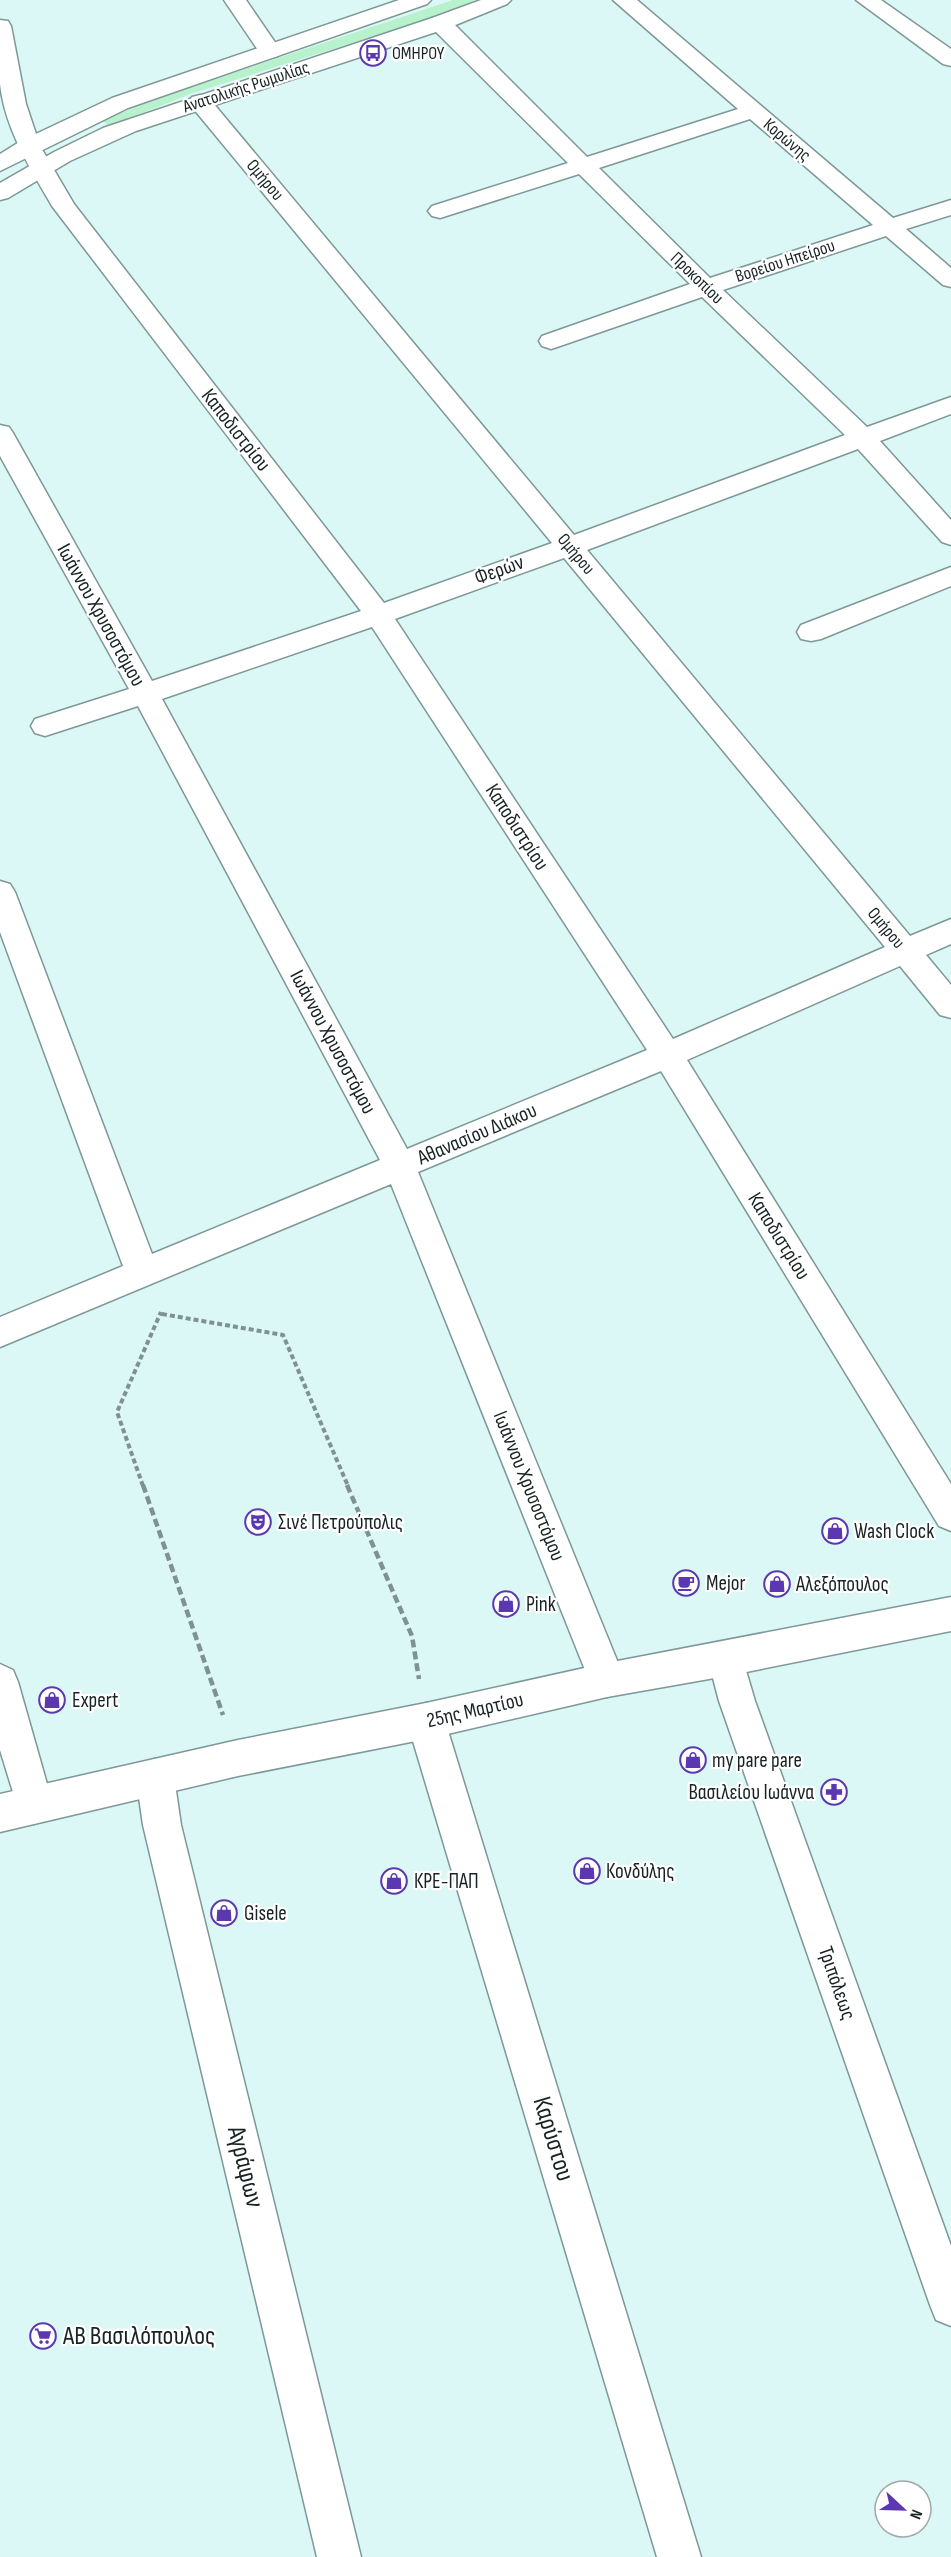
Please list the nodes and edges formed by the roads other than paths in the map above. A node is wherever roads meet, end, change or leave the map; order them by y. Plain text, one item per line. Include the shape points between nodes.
1 (235, 0) edge
2 (420, 0) edge
3 (500, 0) edge
4 (624, 0) edge
5 (867, 0) edge
6 (440, 24) junction
7 (0, 26) edge
8 (270, 51) junction
9 (951, 59) edge
10 (200, 102) junction
11 (753, 111) junction
12 (35, 157) junction
13 (0, 164) edge
14 (583, 166) junction
15 (0, 194) edge
16 (951, 207) edge
17 (440, 211) dead end
18 (889, 227) junction
19 (951, 280) edge
20 (706, 287) junction
21 (551, 341) dead end
22 (951, 405) edge
23 (0, 433) edge
24 (863, 438) junction
25 (951, 536) edge
26 (568, 545) junction
27 (951, 576) edge
28 (378, 614) junction
29 (811, 632) dead end
30 (146, 694) junction
31 (45, 726) dead end
32 (0, 892) edge
33 (951, 931) edge
34 (905, 951) junction
35 (951, 1006) edge
36 (667, 1054) junction
37 (400, 1167) junction
38 (142, 1272) junction
39 (0, 1332) edge
40 (951, 1515) edge
41 (951, 1614) edge
42 (726, 1659) junction
43 (607, 1680) junction
44 (0, 1682) edge
45 (426, 1721) junction
46 (155, 1777) junction
47 (17, 1809) edge
48 (951, 2305) edge
49 (339, 2557) edge
50 (680, 2557) edge

1 - 8 street
2 - 8 street, Ανατολικής Ρωμυλίας
3 - 6 street, Ανατολικής Ρωμυλίας
4 - 11 street, Κορώνης
5 - 9 street
6 - 10 street, Ανατολικής Ρωμυλίας
6 - 14 street, Προκοπίου
7 - 12 street, Καποδιστρίου via 15,104
8 - 12 street, Ανατολικής Ρωμυλίας via 120,103
10 - 12 street, Ανατολικής Ρωμυλίας
10 - 26 street, Ομήρου
11 - 14 street
11 - 18 street, Κορώνης
12 - 13 street, Ανατολικής Ρωμυλίας
12 - 15 street, Ανατολικής Ρωμυλίας
12 - 28 street, Καποδιστρίου via 64,206
14 - 17 street
14 - 20 street, Προκοπίου
16 - 18 street, Βορείου Ηπείρου
18 - 19 street, Κορώνης
18 - 20 street, Βορείου Ηπείρου
20 - 21 street, Βορείου Ηπείρου
20 - 24 street, Προκοπίου
22 - 24 street, Φερών
23 - 30 street, Ιωάννου Χρυσοστόμου
24 - 25 street, Προκοπίου
24 - 26 street, Φερών
26 - 28 street, Φερών
26 - 34 street, Ομήρου
27 - 29 street
28 - 30 street, Φερών
28 - 36 street, Καποδιστρίου
30 - 31 street, Φερών
30 - 37 street, Ιωάννου Χρυσοστόμου
32 - 38 street
33 - 34 street, Αθανασίου Διάκου
34 - 35 street, Ομήρου
34 - 36 street, Αθανασίου Διάκου
36 - 37 street, Αθανασίου Διάκου
36 - 40 street, Καποδιστρίου
37 - 38 street, Αθανασίου Διάκου
37 - 43 street, Ιωάννου Χρυσοστόμου
38 - 39 street, Αθανασίου Διάκου
41 - 42 street, 25ης Μαρτίου
42 - 43 street, 25ης Μαρτίου
42 - 48 street, Τριπόλεως via 741,1712
43 - 45 street, 25ης Μαρτίου
44 - 47 street
45 - 46 street, 25ης Μαρτίου
45 - 50 street, Καρύστου
46 - 47 street, 25ης Μαρτίου
46 - 49 street, Αγράφων via 162,1825

